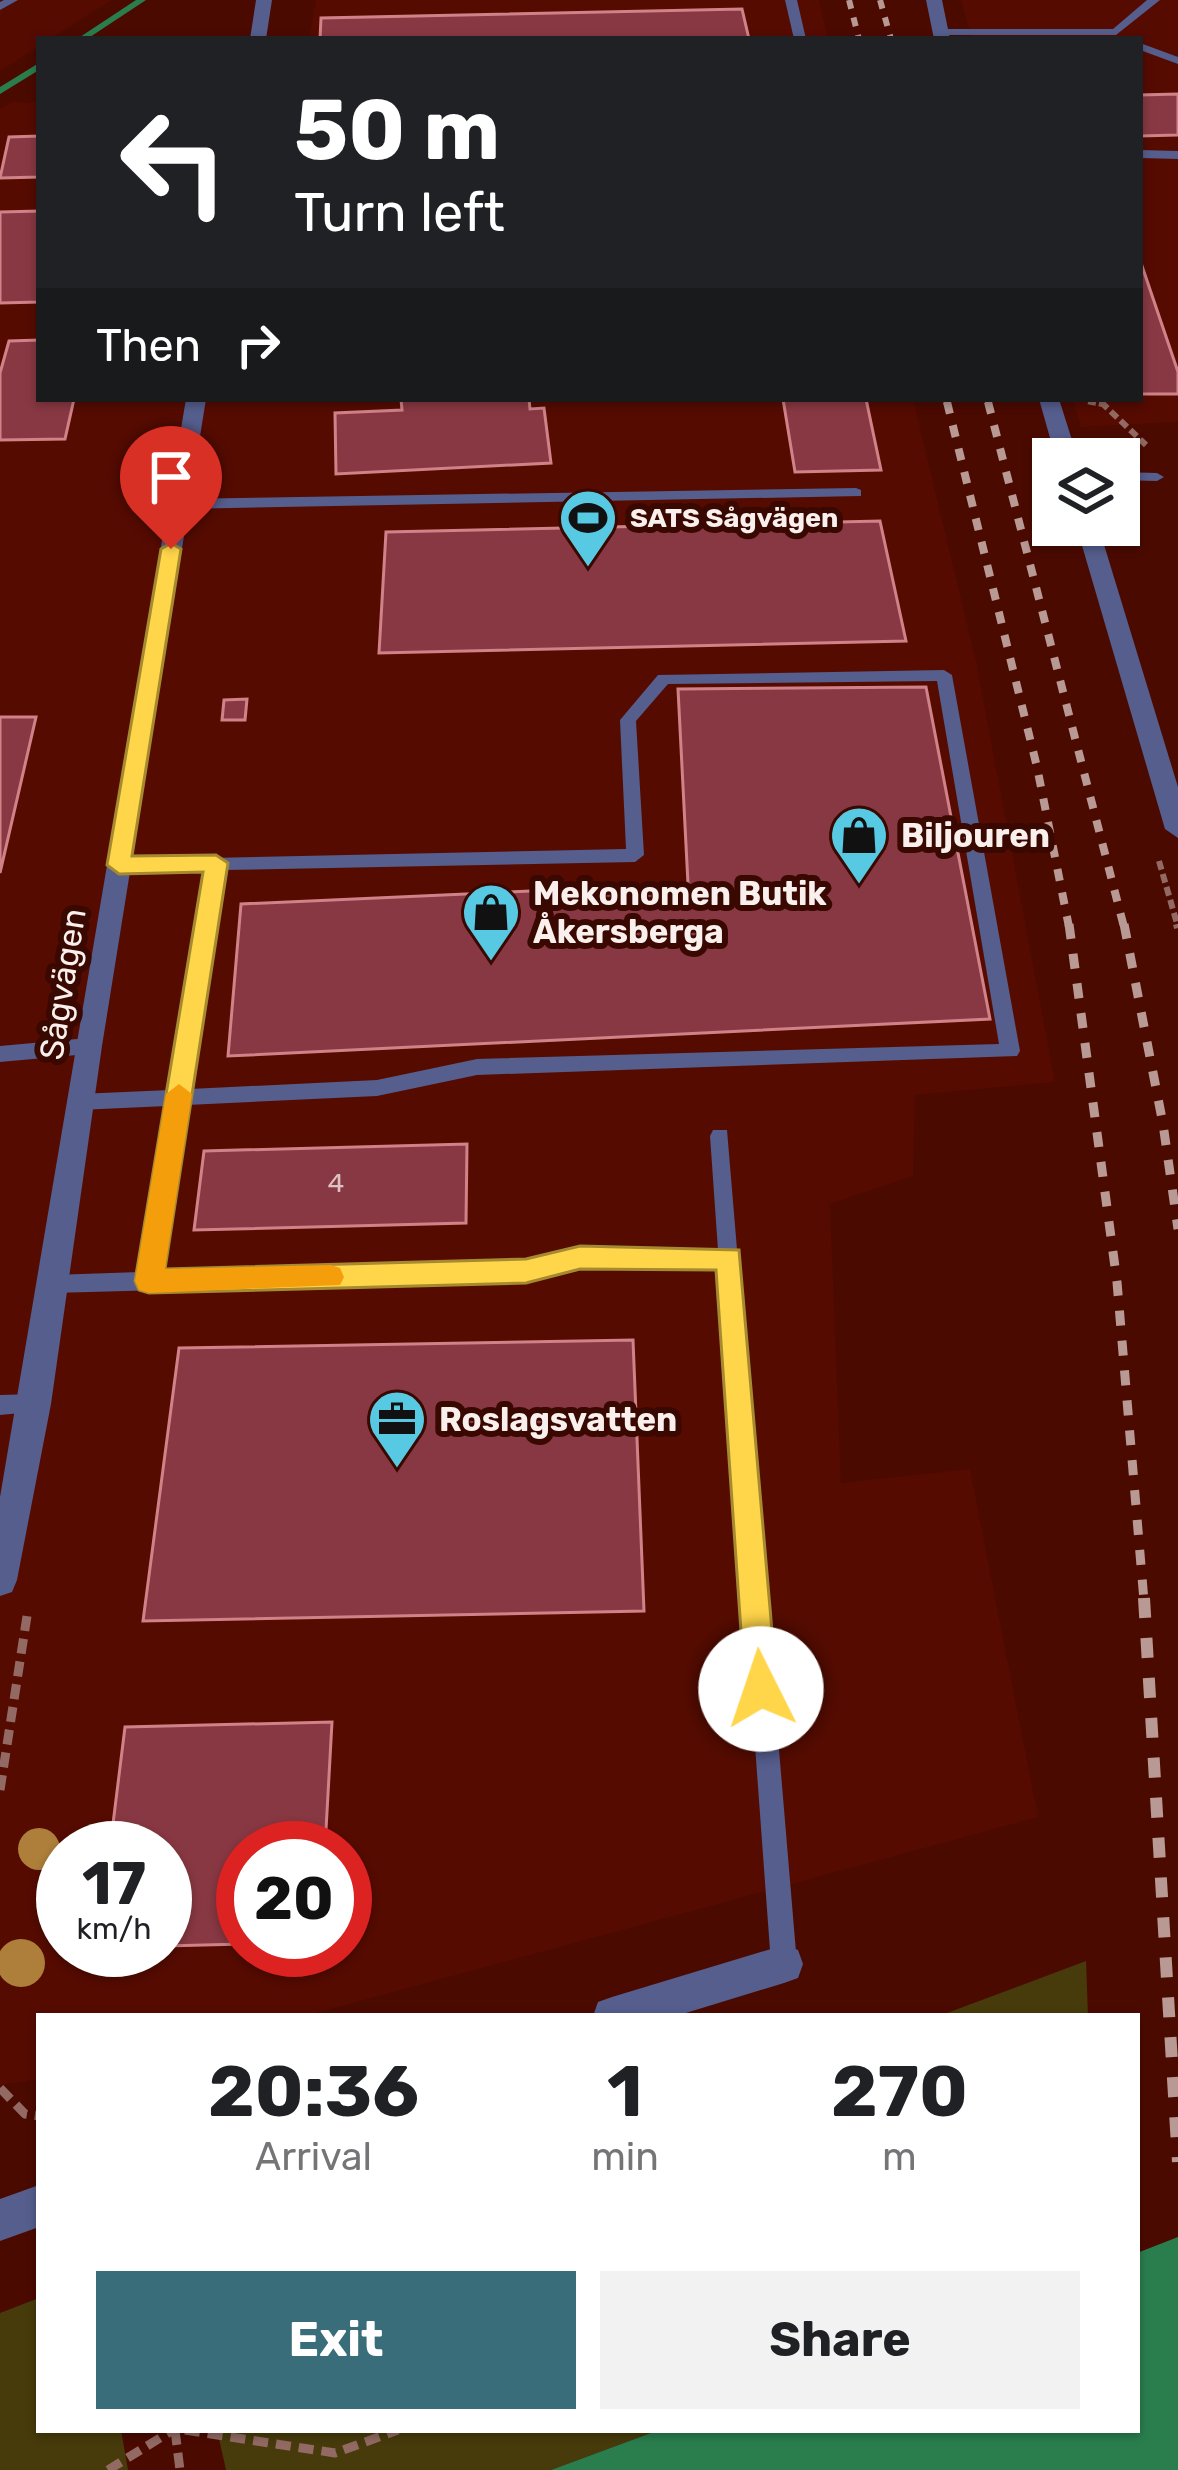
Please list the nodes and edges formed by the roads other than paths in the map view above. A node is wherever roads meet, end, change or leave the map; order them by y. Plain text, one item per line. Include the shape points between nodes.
1 (12, 0) edge
2 (264, 0) edge
3 (791, 0) edge
4 (934, 0) edge
5 (1154, 0) edge
6 (0, 7) edge
7 (258, 36) edge
8 (799, 36) edge
9 (941, 36) edge
10 (1039, 36) edge
11 (1122, 36) edge
12 (1143, 47) edge
13 (1178, 61) edge
14 (1143, 154) edge
15 (1178, 155) edge
16 (196, 402) edge
17 (1050, 402) edge
18 (1061, 438) edge
19 (1140, 477) edge
20 (1157, 477) dead end
21 (856, 493) dead end
22 (179, 504) junction
23 (1093, 546) edge
24 (1178, 829) edge
25 (216, 863) junction
26 (119, 865) junction
27 (88, 1046) junction
28 (0, 1054) edge
29 (179, 1098) junction
30 (80, 1102) junction
31 (720, 1136) dead end
32 (729, 1259) junction
33 (149, 1281) junction
34 (52, 1284) junction
35 (35, 1404) junction
36 (0, 1405) edge
37 (0, 1580) edge
38 (784, 1964) joint
39 (622, 2013) edge
40 (36, 2207) edge
41 (0, 2220) edge

1 - 6 lane
2 - 7 street
3 - 8 lane
4 - 9 street
5 - 11 lane
9 - 10 lane
10 - 11 lane
12 - 13 lane
14 - 15 lane
16 - 22 street, Sågvägen
17 - 18 street
19 - 20 lane
21 - 22 lane
22 - 26 street, Sågvägen
23 - 24 street
25 - 26 lane
25 - 29 lane
25 - 29 lane via 635,855 628,720 664,679 944,675 1010,1051 477,1067 377,1088
26 - 27 street, Sågvägen
27 - 28 lane
27 - 30 street, Sågvägen
29 - 30 lane
29 - 33 lane
30 - 34 street, Sågvägen
31 - 32 lane
32 - 33 lane via 580,1258 526,1271
32 - 38 lane
33 - 34 lane
34 - 35 street, Sågvägen
35 - 36 lane
35 - 37 street, Sågvägen
38 - 39 street
40 - 41 street

